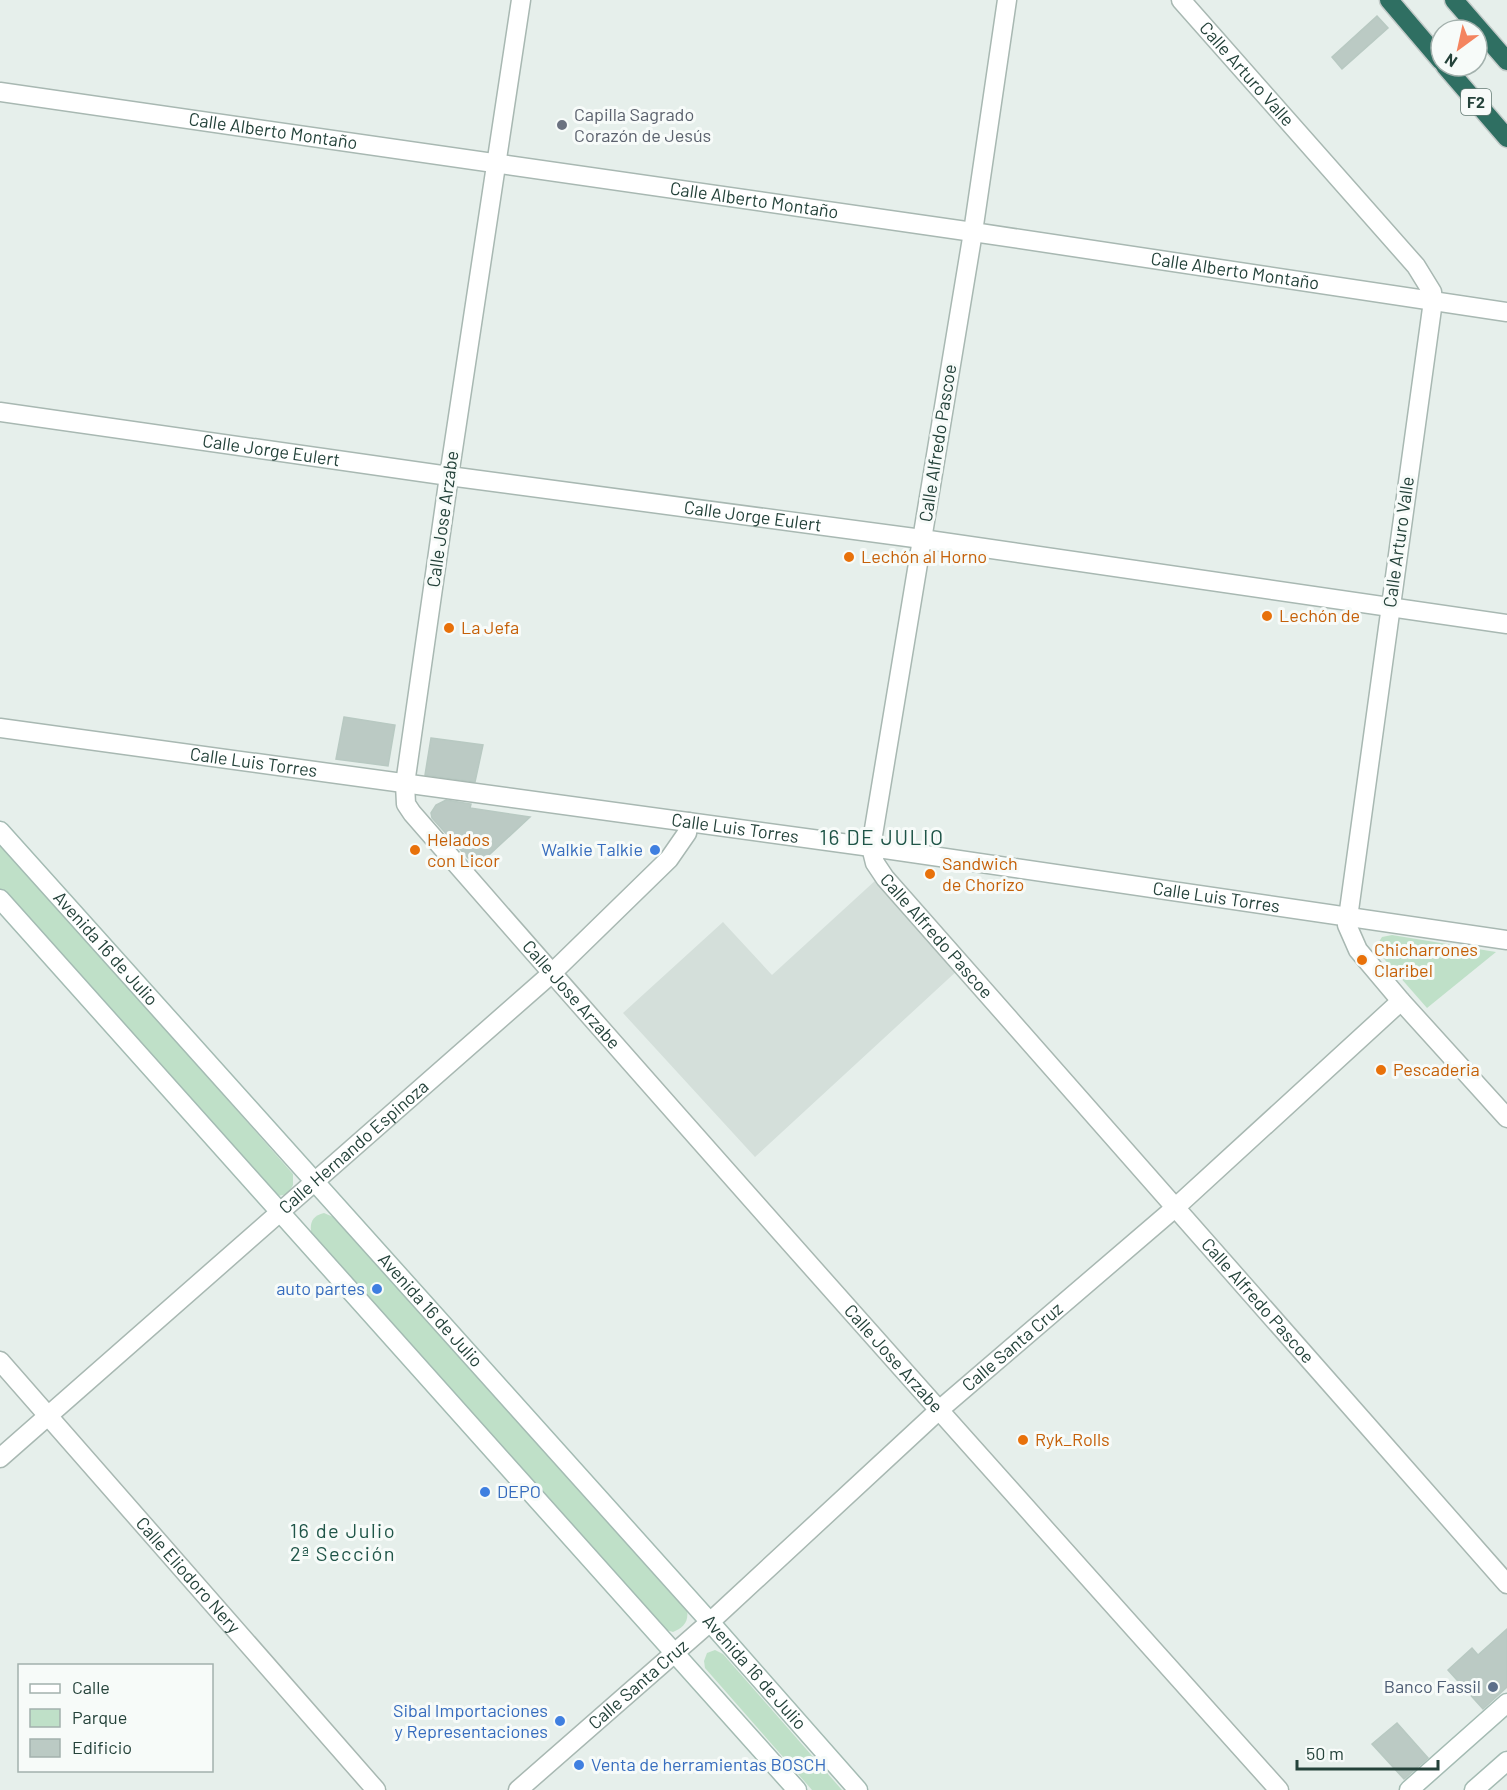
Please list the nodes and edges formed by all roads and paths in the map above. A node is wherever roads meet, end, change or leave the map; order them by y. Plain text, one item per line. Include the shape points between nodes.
1 (521, 0) edge
2 (1007, 0) edge
3 (1181, 0) edge
4 (1389, 0) edge
5 (1454, 0) edge
6 (1429, 47) edge
7 (1507, 61) edge
8 (1455, 78) edge
9 (0, 92) edge
10 (1507, 138) edge
11 (496, 163) junction
12 (973, 232) junction
13 (1433, 301) junction
14 (1507, 312) edge
15 (0, 412) edge
16 (449, 476) junction
17 (922, 538) junction
18 (1390, 606) junction
19 (1507, 624) edge
20 (0, 728) edge
21 (405, 784) junction
22 (689, 822) junction
23 (0, 831) edge
24 (871, 847) junction
25 (0, 899) edge
26 (1347, 917) junction
27 (1507, 940) edge
28 (551, 974) junction
29 (1401, 1001) junction
30 (1507, 1118) edge
31 (314, 1182) junction
32 (1176, 1207) junction
33 (280, 1212) junction
34 (0, 1361) edge
35 (938, 1411) junction
36 (48, 1416) junction
37 (0, 1458) edge
38 (1507, 1584) edge
39 (710, 1622) junction
40 (675, 1653) junction
41 (1507, 1703) edge
42 (1507, 1761) edge
43 (376, 1790) edge
44 (518, 1790) edge
45 (797, 1790) edge
46 (858, 1790) edge
47 (1279, 1790) edge
48 (1409, 1790) edge
49 (1474, 1790) edge

1 - 11 street, Calle Jose Arzabe
2 - 12 street, Calle Alfredo Pascoe
3 - 13 street, Calle Arturo Valle via 1416,266 1432,292
4 - 6 highway
5 - 7 highway
8 - 10 highway, F2
9 - 11 street, Calle Alberto Montaño
11 - 12 street, Calle Alberto Montaño
11 - 16 street, Calle Jose Arzabe
12 - 13 street, Calle Alberto Montaño
12 - 17 street, Calle Alfredo Pascoe
13 - 14 street, Calle Alberto Montaño
13 - 18 street, Calle Arturo Valle
15 - 16 street, Calle Jorge Eulert
16 - 17 street, Calle Jorge Eulert
16 - 21 street, Calle Jose Arzabe
17 - 18 street, Calle Jorge Eulert
17 - 24 street, Calle Alfredo Pascoe
18 - 19 street, Calle Jorge Eulert
18 - 26 street, Calle Arturo Valle
20 - 21 street, Calle Luis Torres
21 - 22 street, Calle Luis Torres
21 - 28 street, Calle Jose Arzabe via 406,804 412,813
22 - 24 street, Calle Luis Torres
22 - 28 street, Calle Hernando Espinoza via 687,833 669,859
23 - 31 street, Avenida 16 de Julio
24 - 26 street, Calle Luis Torres
24 - 32 street, Calle Alfredo Pascoe via 885,878
25 - 33 street
26 - 27 street, Calle Luis Torres
26 - 29 street, Calle Arturo Valle via 1358,950
28 - 31 street, Calle Hernando Espinoza
28 - 35 street, Calle Jose Arzabe
29 - 30 street, Calle Arturo Valle
29 - 32 street, Calle Santa Cruz
31 - 33 street, Calle Hernando Espinoza
31 - 39 street, Avenida 16 de Julio
32 - 35 street, Calle Santa Cruz
32 - 38 street, Calle Alfredo Pascoe
33 - 36 street, Calle Hernando Espinoza
33 - 40 street
34 - 36 street, Calle Eliodoro Nery
35 - 39 street, Calle Santa Cruz
35 - 47 street, Calle Jose Arzabe
36 - 37 street, Calle Hernando Espinoza
36 - 43 street, Calle Eliodoro Nery
39 - 40 street, Calle Santa Cruz
39 - 46 street, Avenida 16 de Julio
40 - 44 street, Calle Santa Cruz
40 - 45 street
41 - 48 street
42 - 49 street

